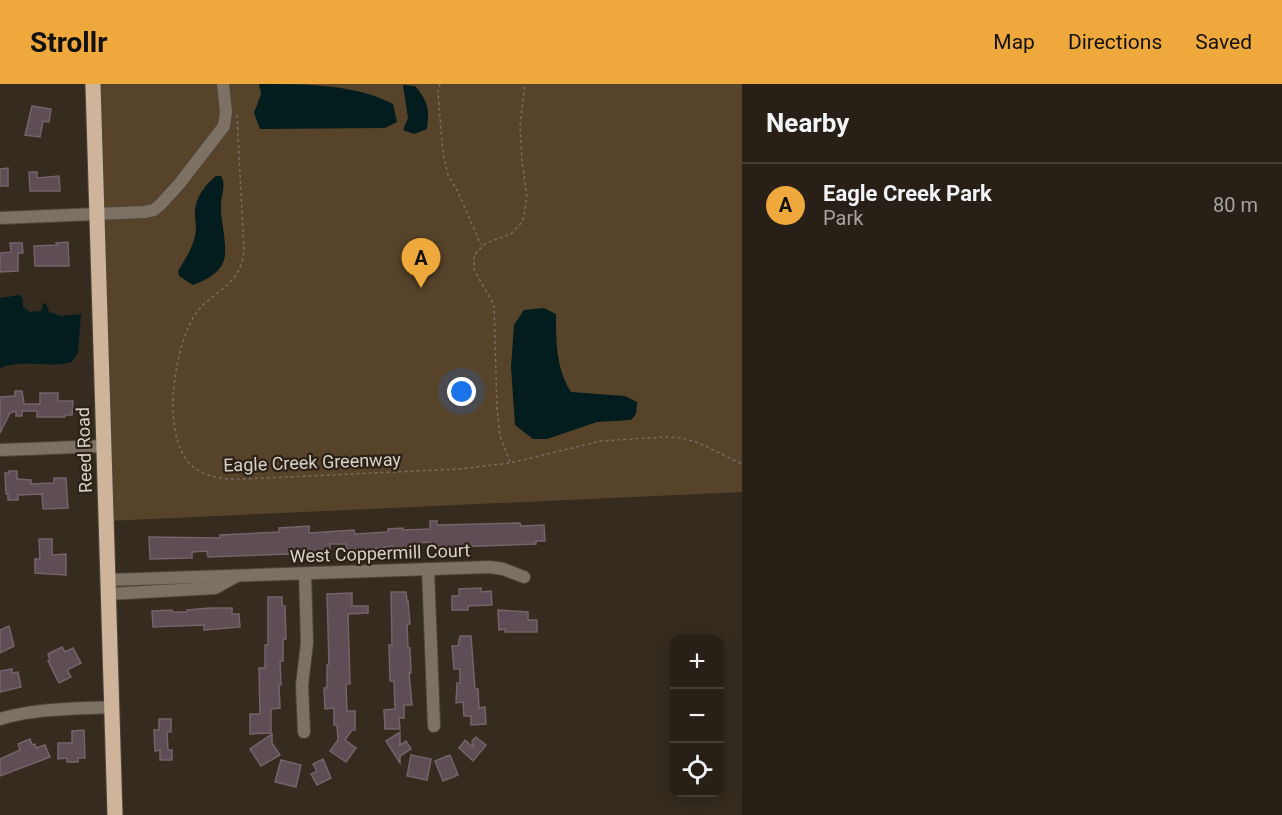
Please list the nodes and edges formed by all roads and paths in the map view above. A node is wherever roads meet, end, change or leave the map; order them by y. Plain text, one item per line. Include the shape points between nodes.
1 (93, 84) edge
2 (223, 84) edge
3 (440, 84) edge
4 (525, 84) edge
5 (226, 105) junction
6 (97, 214) junction
7 (0, 218) edge
8 (482, 247) junction
9 (104, 446) junction
10 (0, 450) edge
11 (510, 463) junction
12 (742, 464) edge
13 (428, 568) junction
14 (305, 574) junction
15 (524, 577) dead end
16 (108, 587) junction
17 (111, 707) junction
18 (0, 720) edge
19 (434, 726) dead end
20 (304, 732) dead end
21 (115, 815) edge

1 - 6 main road, Reed Road
2 - 5 street
3 - 8 path via 443,154 448,175
4 - 8 path via 520,126 527,197 524,222 511,234
5 - 6 street via 224,126 154,210
5 - 11 path, Eagle Creek Greenway via 236,111 238,118 243,264 231,282 195,314 181,344 176,365 174,426 183,456 198,471 218,478 459,469
6 - 7 street
6 - 9 main road, Reed Road
8 - 11 path via 474,255 474,270 494,305 497,408 500,436
9 - 10 street
9 - 16 main road, Reed Road
11 - 12 path, Eagle Creek Greenway via 585,443 664,437 699,443
13 - 14 street, West Coppermill Court
13 - 15 street, West Coppermill Court via 490,567
13 - 19 street
14 - 16 street, West Coppermill Court via 236,576 215,588
14 - 20 street
16 - 17 main road, Reed Road
17 - 18 street via 41,710
17 - 21 main road, Reed Road

